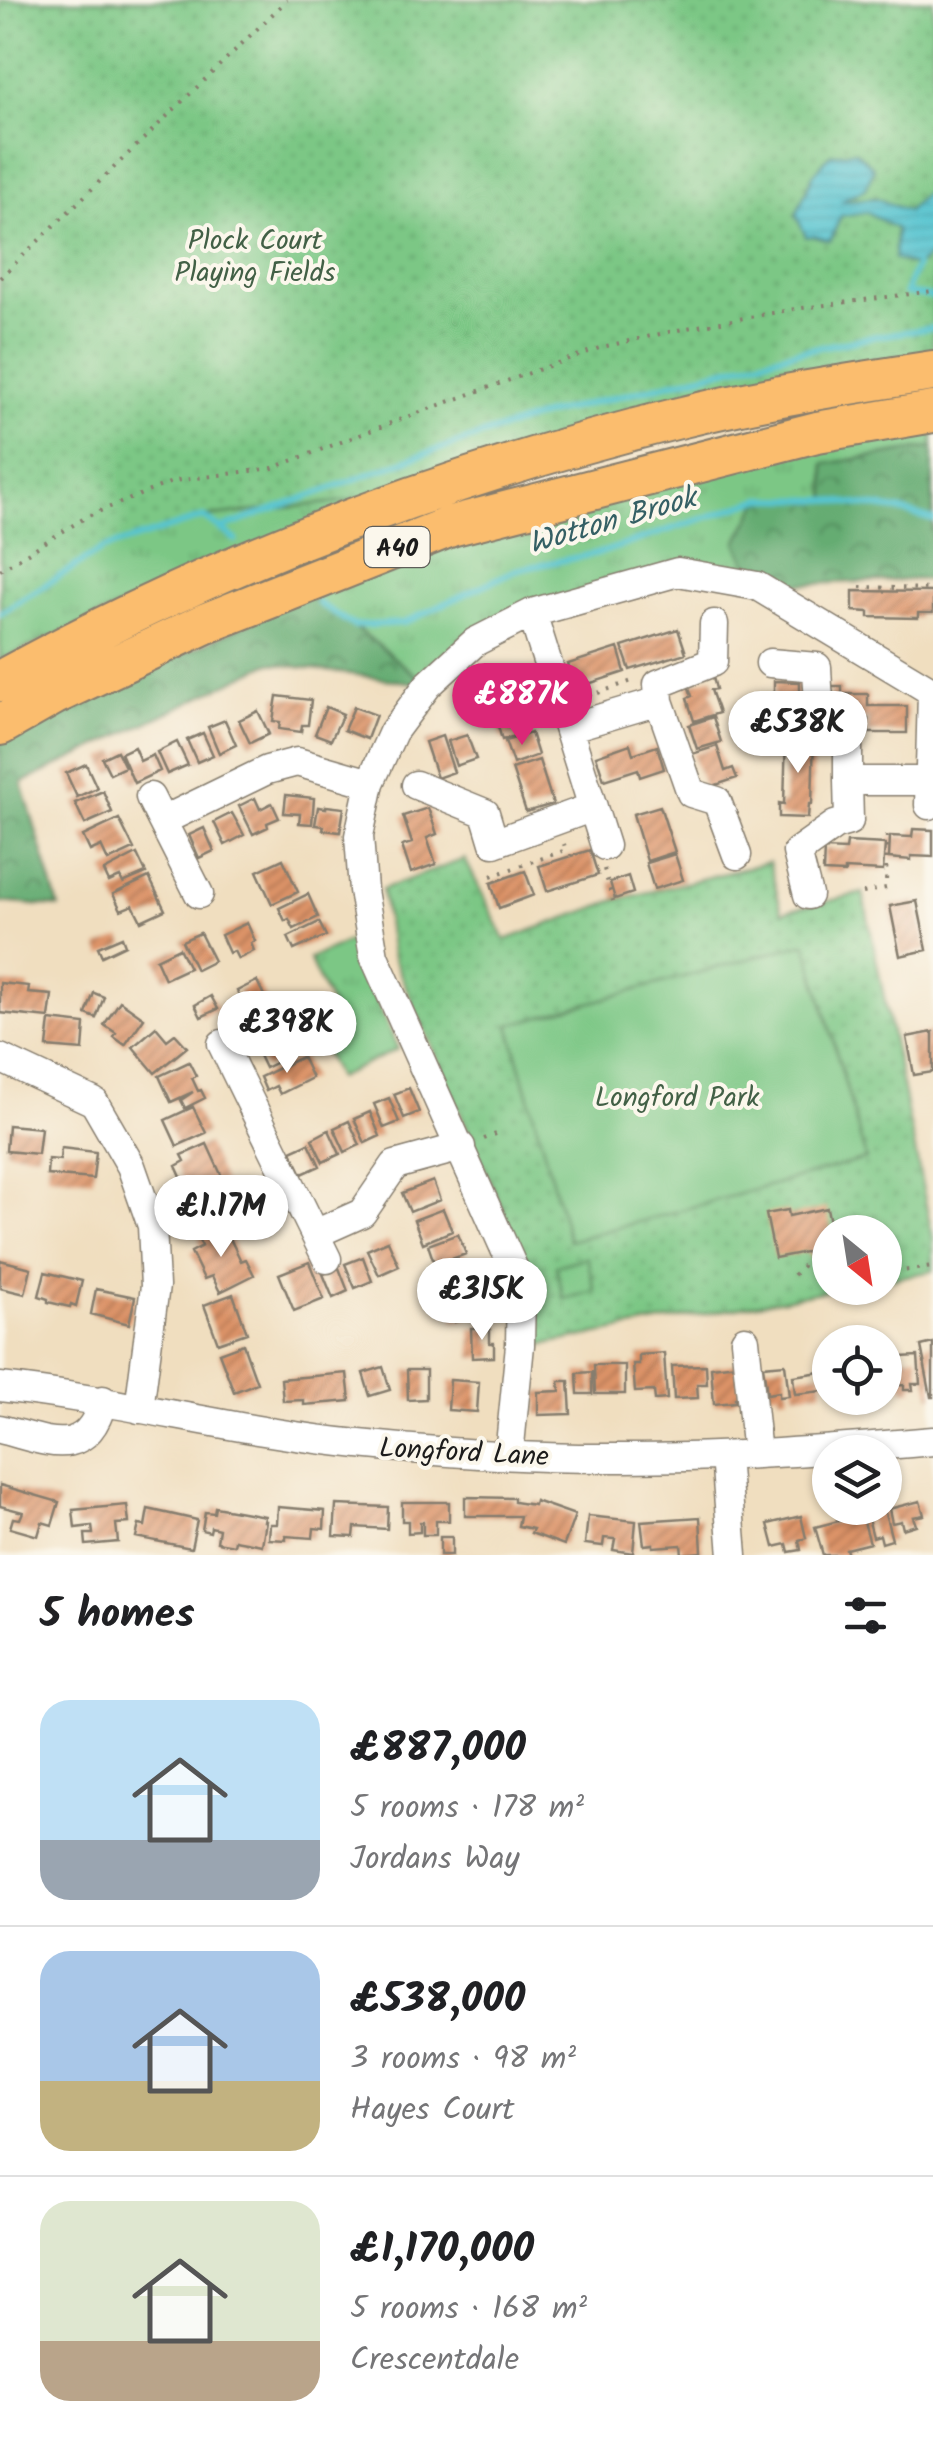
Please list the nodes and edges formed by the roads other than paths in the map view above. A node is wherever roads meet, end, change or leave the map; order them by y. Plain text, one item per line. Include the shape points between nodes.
1 (933, 371) edge
2 (933, 412) edge
3 (201, 580) junction
4 (532, 612) junction
5 (714, 624) dead end
6 (0, 663) edge
7 (770, 663) dead end
8 (0, 680) edge
9 (932, 692) edge
10 (658, 701) junction
11 (0, 725) edge
12 (568, 728) junction
13 (848, 782) junction
14 (370, 783) junction
15 (416, 785) dead end
16 (593, 807) junction
17 (606, 846) road end
18 (738, 855) dead end
19 (808, 896) dead end
20 (203, 901) dead end
21 (222, 1044) dead end
22 (0, 1058) edge
23 (460, 1147) junction
24 (745, 1340) dead end
25 (0, 1387) edge
26 (103, 1400) junction
27 (139, 1408) junction
28 (0, 1429) edge
29 (933, 1441) edge
30 (756, 1454) junction
31 (510, 1455) junction
32 (724, 1456) junction
33 (733, 1555) edge

1 - 3 highway, A40 via 678,418 479,474
2 - 11 highway, A40 via 818,432 450,526 204,624
3 - 6 street
3 - 8 highway, A40
4 - 9 street via 678,572 757,586
4 - 12 street
4 - 14 street via 475,642 428,685 393,732
5 - 10 street via 713,662 658,684
7 - 13 street via 817,667 829,730 848,746
9 - 13 street via 929,793
10 - 12 street
10 - 18 street via 690,793 718,801
12 - 16 street
13 - 19 street via 849,821 797,852
14 - 20 street via 297,762 156,809
14 - 23 street via 359,836 374,956
15 - 16 street via 485,813 485,847
16 - 17 street
21 - 23 street via 321,1246 362,1213 395,1165
22 - 27 street via 94,1102 131,1166 152,1226 154,1271
23 - 31 street via 521,1285
24 - 30 street
25 - 26 street, Longford Lane
26 - 27 street, Longford Lane
26 - 28 street via 99,1419 83,1438 60,1444
27 - 31 street, Longford Lane via 358,1444
29 - 30 street, Longford Lane
30 - 32 street, Longford Lane
31 - 32 street, Longford Lane
32 - 33 street

